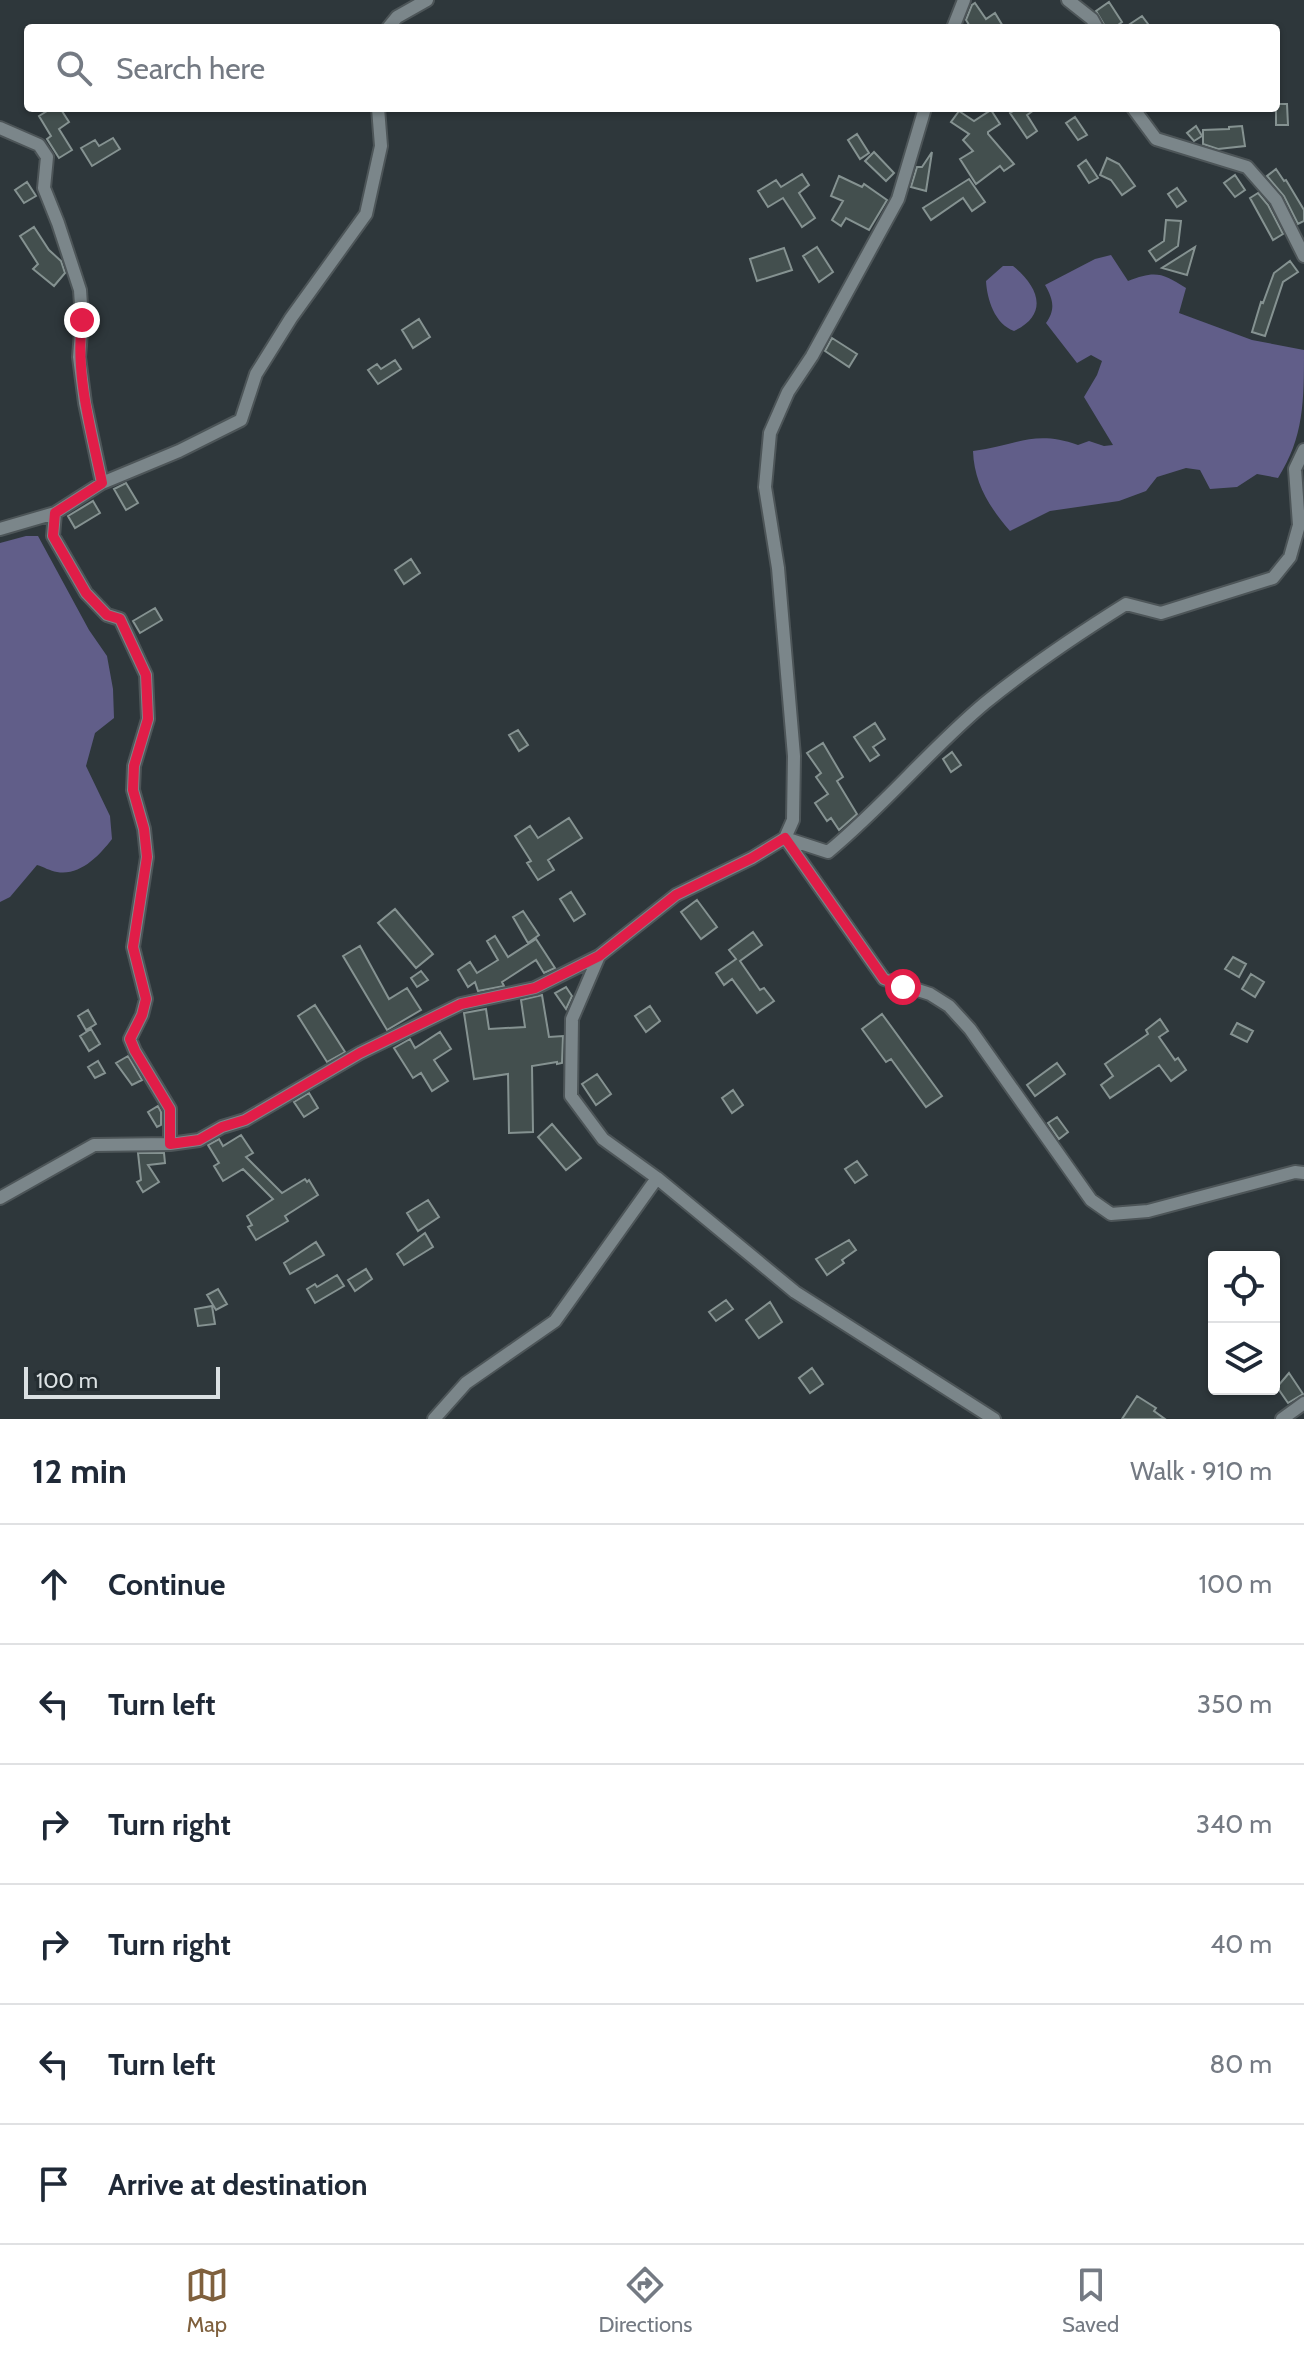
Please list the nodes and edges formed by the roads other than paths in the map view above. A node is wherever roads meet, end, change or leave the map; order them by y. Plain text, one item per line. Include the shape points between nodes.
1 (427, 0) edge
2 (964, 0) edge
3 (1068, 0) edge
4 (391, 24) edge
5 (955, 24) edge
6 (1095, 24) edge
7 (378, 112) edge
8 (924, 112) edge
9 (1136, 112) edge
10 (0, 128) edge
11 (1304, 256) edge
12 (1304, 450) edge
13 (102, 483) junction
14 (55, 513) junction
15 (0, 529) edge
16 (785, 838) junction
17 (599, 956) junction
18 (170, 1144) junction
19 (1304, 1173) edge
20 (657, 1178) junction
21 (0, 1198) edge
22 (1304, 1403) edge
23 (434, 1419) edge
24 (994, 1419) edge
25 (1282, 1419) edge

1 - 4 street
2 - 5 street
3 - 6 street
7 - 13 street via 381,146 366,214 256,374 241,420
8 - 16 street via 898,199 770,433 765,487 778,568 794,756 793,820
9 - 11 street via 1156,139 1247,167 1276,200
10 - 13 street via 39,145 47,157 44,188 80,290 79,357
12 - 16 street via 1295,469 1299,525 1290,557 1273,578 1161,613 1126,604 984,704 828,852
13 - 14 street
14 - 15 street
14 - 18 street via 53,536 86,593 107,615 120,619 146,675 148,719 133,790 147,857 133,947 146,999 130,1039 170,1109
16 - 17 street via 676,895
16 - 19 street via 884,979 949,1006 1091,1200 1111,1214 1148,1211
17 - 18 street via 535,988 461,1004 360,1053 245,1120 199,1140
17 - 20 street via 572,1019 571,1096 603,1139
18 - 21 street via 94,1145
20 - 23 street via 555,1321 466,1383
20 - 24 street via 795,1292
22 - 25 street

